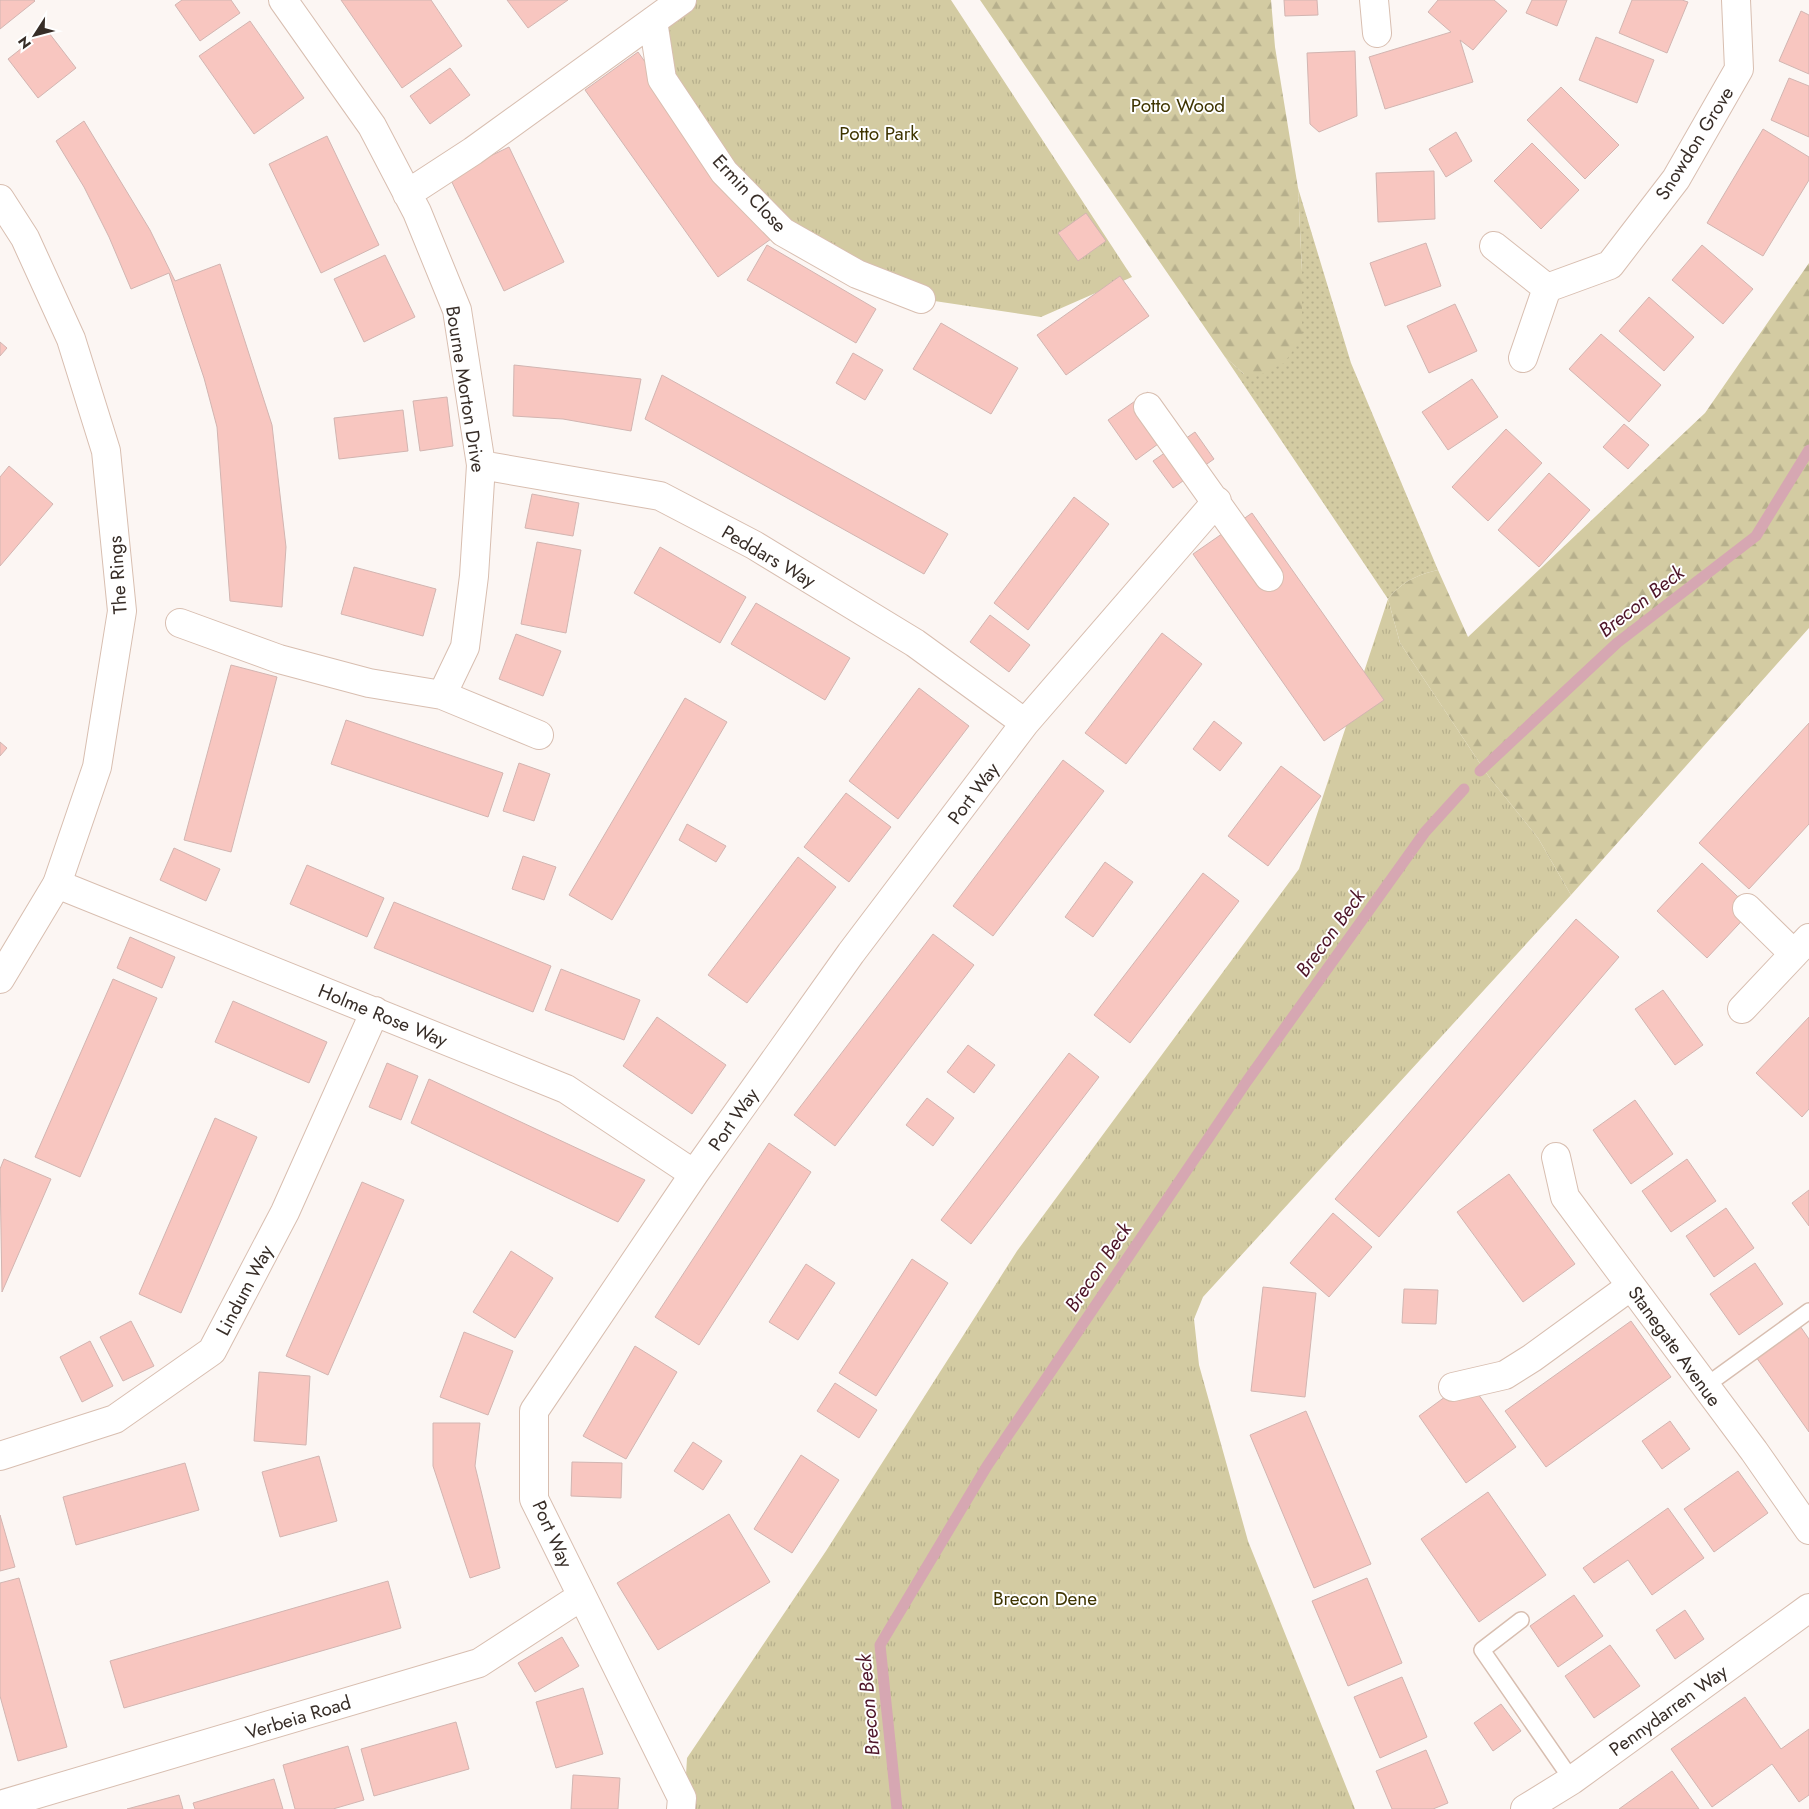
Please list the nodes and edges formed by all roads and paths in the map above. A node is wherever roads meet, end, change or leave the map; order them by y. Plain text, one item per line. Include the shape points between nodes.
1 (283, 0) edge
2 (682, 0) edge
3 (1374, 0) edge
4 (1736, 0) edge
5 (653, 20) junction
6 (1377, 33) dead end
7 (407, 194) junction
8 (0, 199) edge
9 (1494, 246) dead end
10 (1547, 288) junction
11 (921, 299) dead end
12 (1523, 358) dead end
13 (1148, 407) dead end
14 (481, 465) junction
15 (1217, 501) junction
16 (1269, 577) dead end
17 (180, 623) dead end
18 (442, 695) junction
19 (1025, 723) junction
20 (539, 735) dead end
21 (57, 884) junction
22 (1747, 908) dead end
23 (1802, 946) edge
24 (0, 979) edge
25 (1742, 1009) dead end
26 (375, 1011) junction
27 (1556, 1157) dead end
28 (694, 1174) junction
29 (1631, 1286) junction
30 (1809, 1311) edge
31 (1704, 1386) junction
32 (1453, 1387) dead end
33 (0, 1456) edge
34 (1804, 1513) edge
35 (582, 1596) junction
36 (1809, 1608) edge
37 (1521, 1620) dead end
38 (1572, 1780) junction
39 (0, 1805) edge
40 (681, 1809) edge
41 (1524, 1809) edge

1 - 7 street, Bourne Morton Drive via 372,126
2 - 5 street
3 - 6 street
4 - 10 street, Snowdon Grove via 1739,69 1676,179 1610,264
5 - 7 street via 474,151
5 - 11 street, Ermin Close via 662,80 724,172 783,232 858,274
7 - 14 street, Bourne Morton Drive via 457,310
8 - 21 street, The Rings via 25,238 70,338 106,451 122,611 97,767
9 - 10 street
10 - 12 street
13 - 15 street
14 - 18 street, Bourne Morton Drive via 474,576 465,647
14 - 19 street, Peddars Way via 660,496 754,545 915,643
15 - 16 street
15 - 19 street, Port Way
17 - 18 street via 279,659 368,683
18 - 20 street
19 - 28 street, Port Way via 851,953
21 - 24 street, The Rings
21 - 26 street, Holme Rose Way
22 - 23 street
23 - 25 street
26 - 28 street, Holme Rose Way via 566,1089
26 - 33 street, Lindum Way via 285,1212 212,1351 115,1419
27 - 29 street, Stanegate Avenue via 1565,1197
28 - 35 street, Port Way via 534,1411 534,1499
29 - 31 street, Stanegate Avenue
29 - 32 street via 1505,1375
30 - 31 lane
31 - 34 street, Stanegate Avenue
35 - 39 street, Verbeia Road via 479,1663
35 - 40 street, Port Way via 682,1798
36 - 38 street, Pennydarren Way
37 - 38 lane via 1482,1650
38 - 41 street, Pennydarren Way

